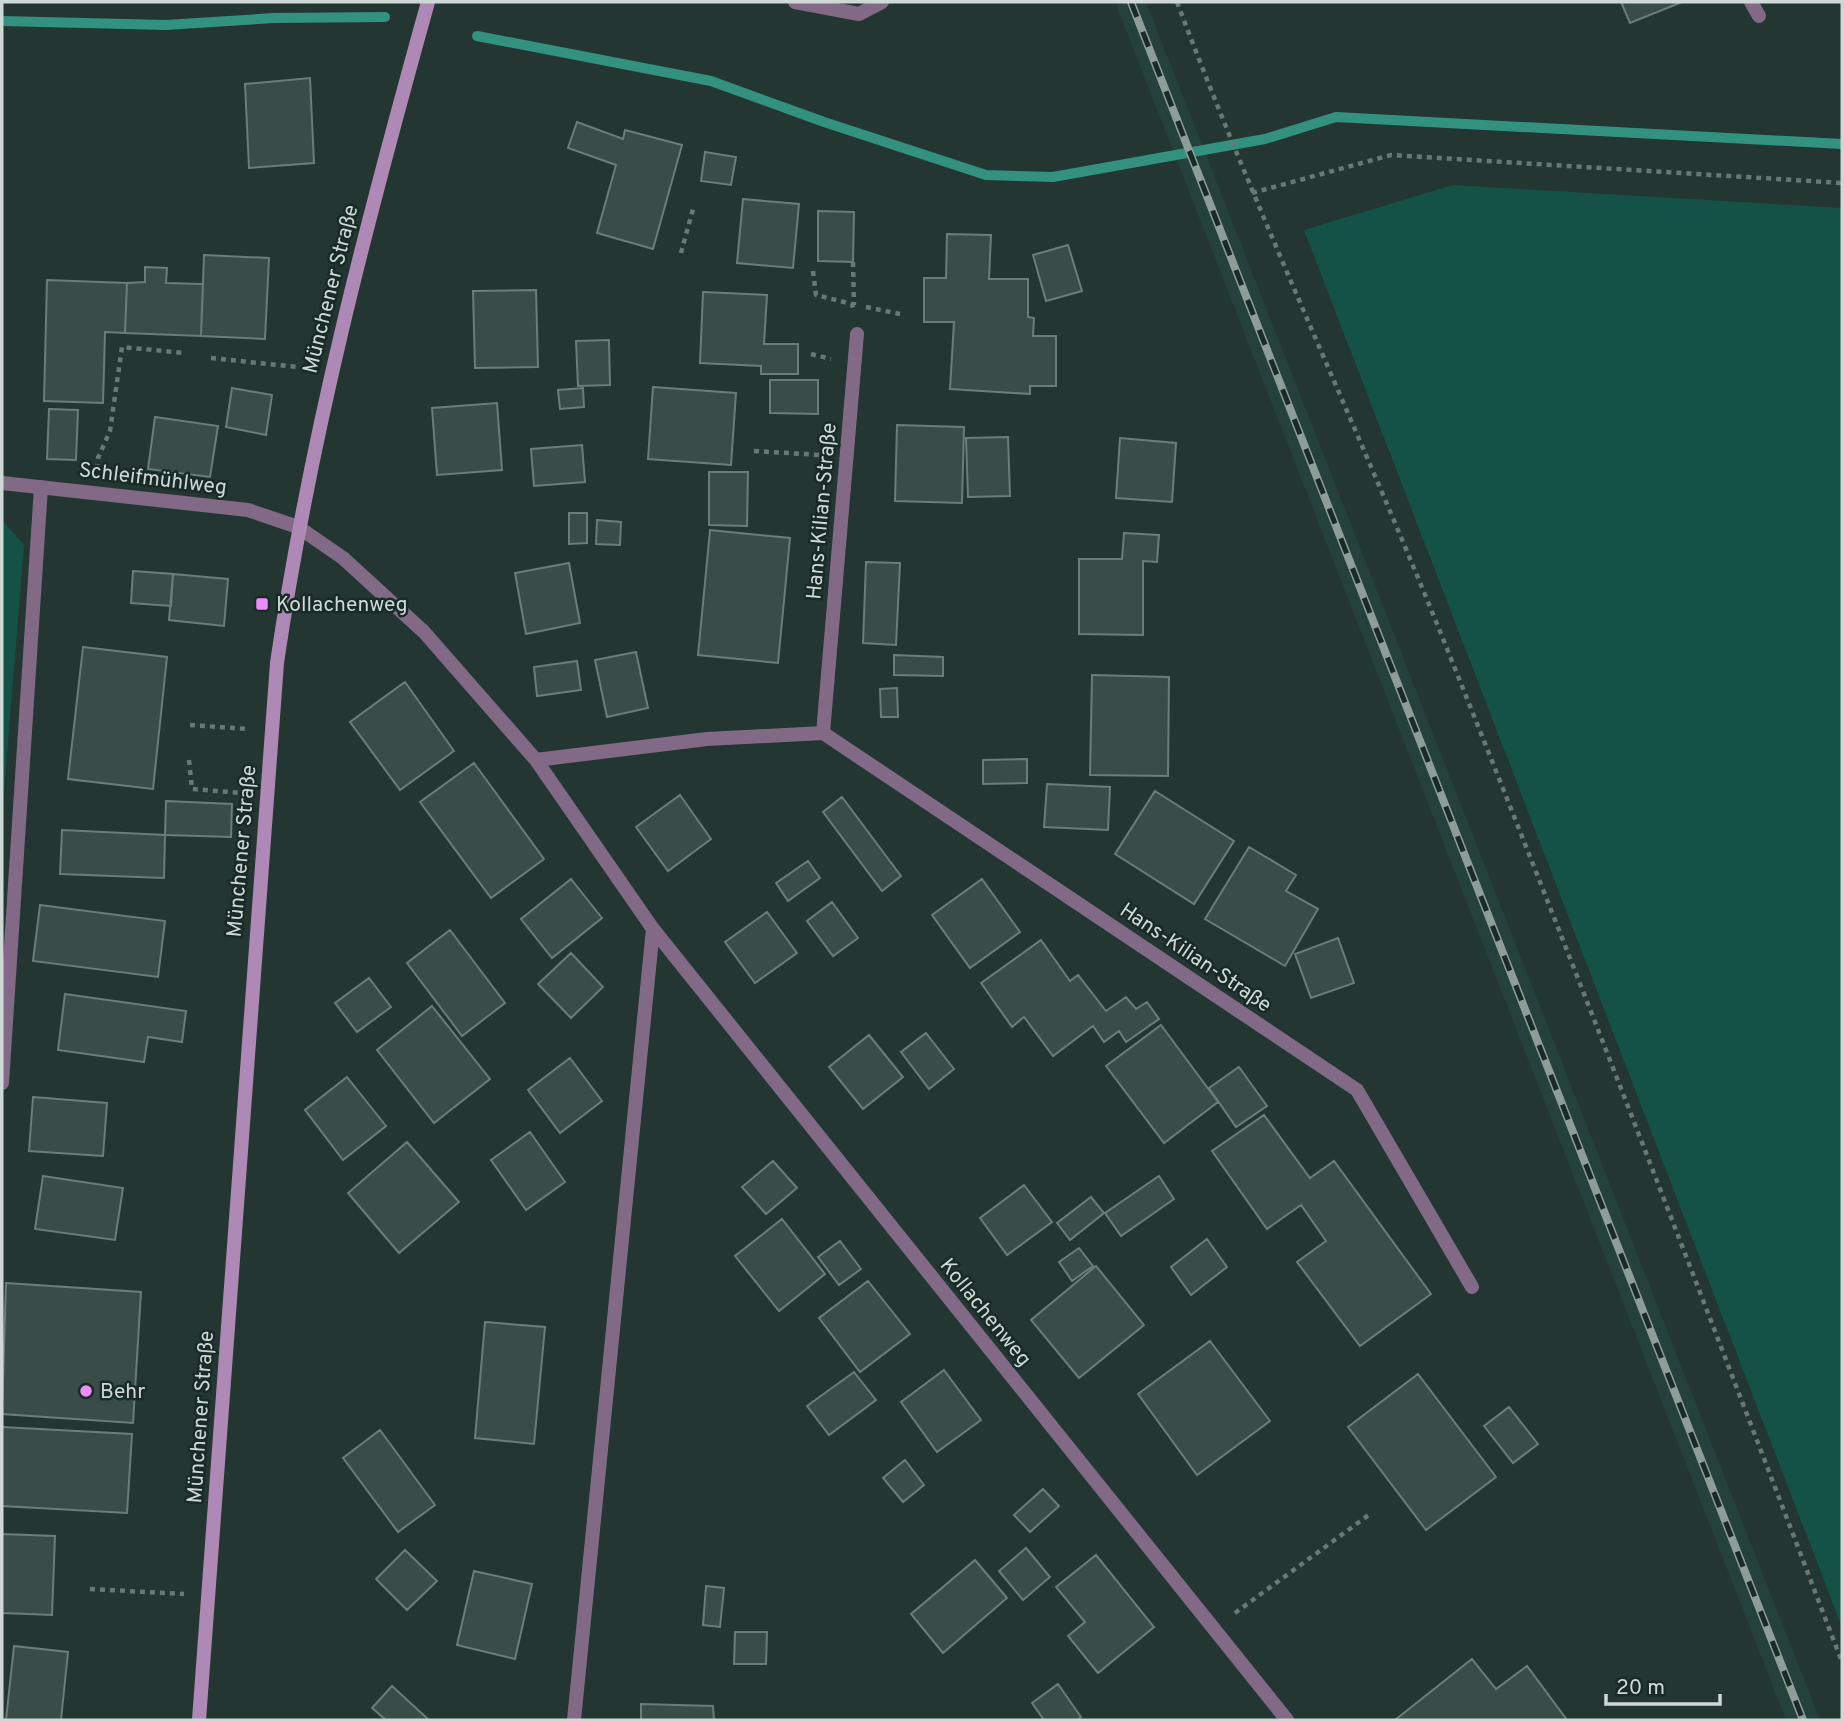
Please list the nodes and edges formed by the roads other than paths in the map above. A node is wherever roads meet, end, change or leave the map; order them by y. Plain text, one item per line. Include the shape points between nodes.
1 (428, 2) edge
2 (795, 2) edge
3 (882, 2) edge
4 (1751, 2) edge
5 (1759, 16) dead end
6 (857, 334) road end
7 (2, 483) edge
8 (41, 487) junction
9 (298, 527) junction
10 (823, 733) junction
11 (536, 760) junction
12 (653, 929) junction
13 (2, 1083) edge
14 (1472, 1287) dead end
15 (199, 1720) edge
16 (574, 1720) edge
17 (1287, 1720) edge

1 - 9 main road, Münchener Straße via 358,253
2 - 3 street via 859,15
4 - 5 street
6 - 10 street, Hans-Kilian-Straße
7 - 8 street, Schleifmühlweg
8 - 9 street, Schleifmühlweg via 248,510
8 - 13 street
9 - 11 street, Kollachenweg via 343,558 424,632
9 - 15 main road, Münchener Straße via 277,663 266,795
10 - 11 street via 707,739
10 - 14 street, Hans-Kilian-Straße via 1357,1090
11 - 12 street, Kollachenweg
12 - 16 street
12 - 17 street, Kollachenweg

